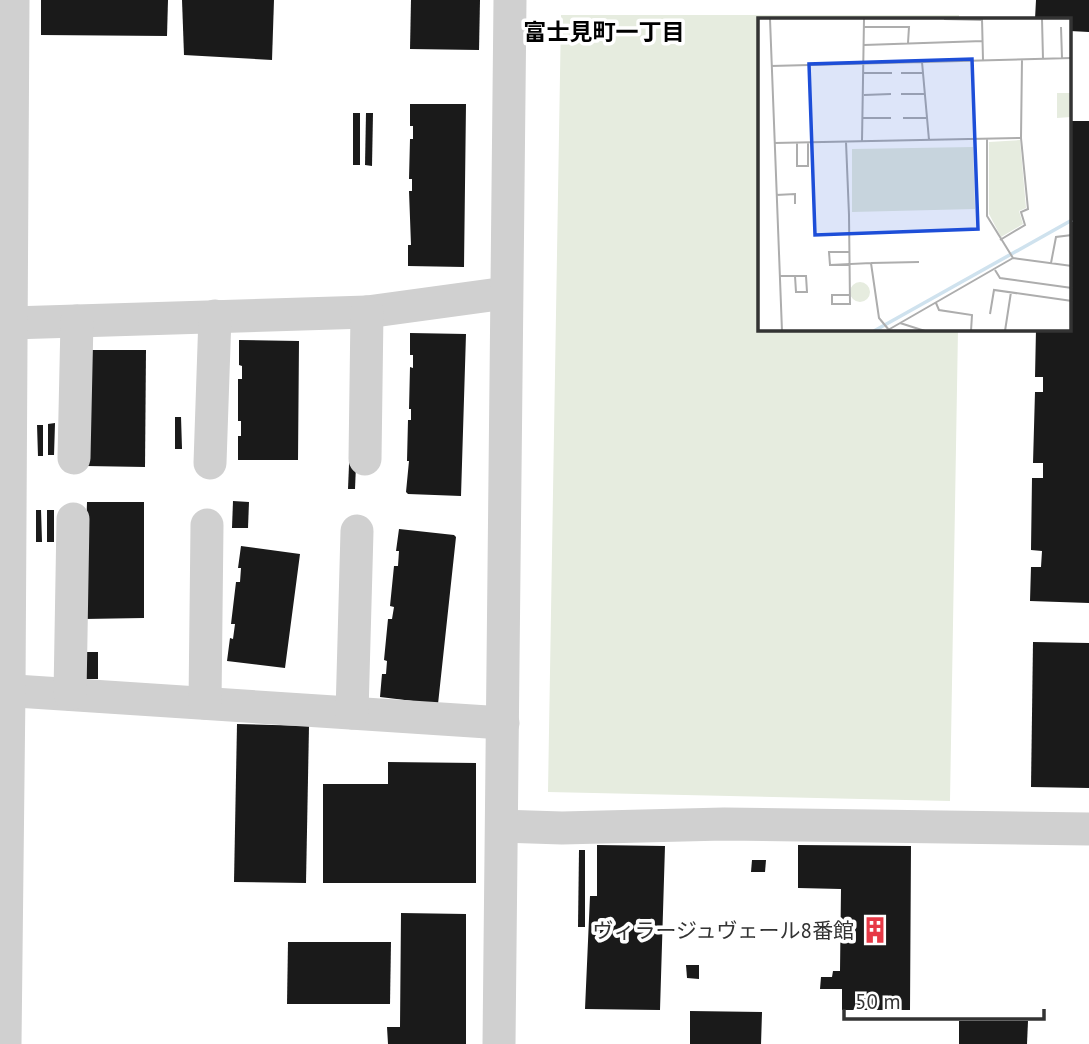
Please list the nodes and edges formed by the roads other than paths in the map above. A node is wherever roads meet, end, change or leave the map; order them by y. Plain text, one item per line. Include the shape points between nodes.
1 (12, 0) edge
2 (510, 0) edge
3 (506, 293) junction
4 (367, 312) junction
5 (215, 317) junction
6 (77, 321) junction
7 (11, 323) junction
8 (74, 458) dead end
9 (365, 459) dead end
10 (210, 463) dead end
11 (73, 519) dead end
12 (207, 526) dead end
13 (357, 531) dead end
14 (5, 690) edge
15 (70, 694) junction
16 (205, 703) junction
17 (352, 713) junction
18 (503, 723) junction
19 (502, 827) junction
20 (1089, 829) edge
21 (5, 1044) edge
22 (499, 1044) edge

1 - 7 street
2 - 3 street
3 - 4 street
3 - 18 street
4 - 5 street
4 - 9 street
5 - 6 street
5 - 10 street
6 - 7 street
6 - 8 street
7 - 14 street
11 - 15 street
12 - 16 street
13 - 17 street
14 - 15 street
14 - 21 street
15 - 16 street
16 - 17 street
17 - 18 street
18 - 19 street
19 - 20 street via 724,824
19 - 22 street

